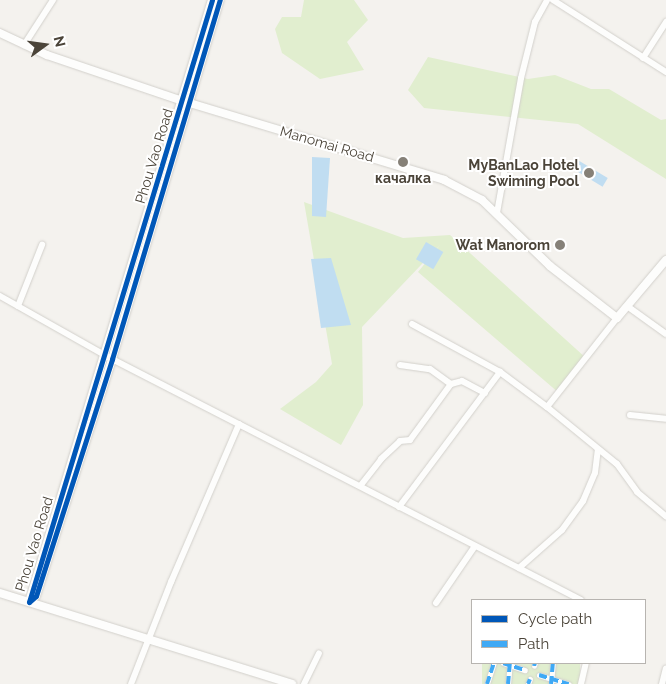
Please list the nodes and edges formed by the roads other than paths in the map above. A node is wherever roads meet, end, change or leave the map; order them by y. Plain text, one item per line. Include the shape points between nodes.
1 (212, 0) edge
2 (220, 0) edge
3 (547, 0) edge
4 (553, 0) edge
5 (50, 1) edge
6 (666, 22) edge
7 (0, 34) edge
8 (24, 45) junction
9 (643, 58) junction
10 (666, 72) edge
11 (186, 102) junction
12 (497, 213) junction
13 (42, 245) dead end
14 (666, 260) edge
15 (0, 296) edge
16 (18, 306) junction
17 (628, 306) junction
18 (617, 318) junction
19 (412, 324) dead end
20 (666, 334) edge
21 (105, 353) junction
22 (112, 360) junction
23 (400, 365) dead end
24 (500, 372) junction
25 (451, 384) junction
26 (485, 393) junction
27 (547, 407) junction
28 (630, 415) dead end
29 (666, 418) edge
30 (239, 424) junction
31 (598, 449) junction
32 (361, 486) junction
33 (399, 507) junction
34 (666, 516) edge
35 (475, 546) junction
36 (519, 568) junction
37 (0, 593) edge
38 (579, 599) edge
39 (29, 602) junction
40 (436, 603) dead end
41 (148, 640) junction
42 (319, 653) dead end
43 (494, 664) edge
44 (510, 664) edge
45 (553, 664) edge
46 (586, 664) edge
47 (666, 668) edge
48 (525, 670) dead end
49 (539, 675) dead end
50 (552, 682) edge
51 (131, 684) edge
52 (292, 684) edge
53 (304, 684) edge
54 (488, 684) edge
55 (508, 684) edge
56 (570, 684) edge
57 (581, 684) edge
58 (662, 684) edge

1 - 11 street, Phou Vao Road
2 - 11 street, Phou Vao Road
3 - 12 street via 535,22 521,78
4 - 9 street
5 - 8 street
6 - 9 street
7 - 8 street, Manomai Road
8 - 11 street, Manomai Road
9 - 10 street
11 - 12 street, Manomai Road via 444,180 482,200
11 - 21 street, Phou Vao Road
11 - 22 street, Phou Vao Road
12 - 18 street, Manomai Road via 550,266
13 - 16 street
14 - 17 street
15 - 16 street
16 - 21 street
17 - 18 street
17 - 20 street
18 - 27 street
19 - 24 street
21 - 22 street
21 - 39 street, Phou Vao Road
22 - 30 street
22 - 39 street, Phou Vao Road via 36,596
23 - 25 street via 430,369
24 - 26 street
24 - 27 street
25 - 26 street via 462,381
25 - 32 street via 410,440 400,442 381,459
26 - 33 street
27 - 31 street
28 - 29 street
30 - 32 street
30 - 41 street
31 - 34 street via 618,464 656,510
31 - 36 street via 595,472 583,501 562,530
32 - 33 street
33 - 35 street
35 - 36 street
35 - 40 street
36 - 38 street
37 - 39 street
39 - 41 street
41 - 51 street
41 - 52 street
42 - 53 street
43 - 54 street
44 - 48 street
44 - 55 street
45 - 50 street
46 - 57 street
47 - 58 street
49 - 50 street
50 - 56 street

